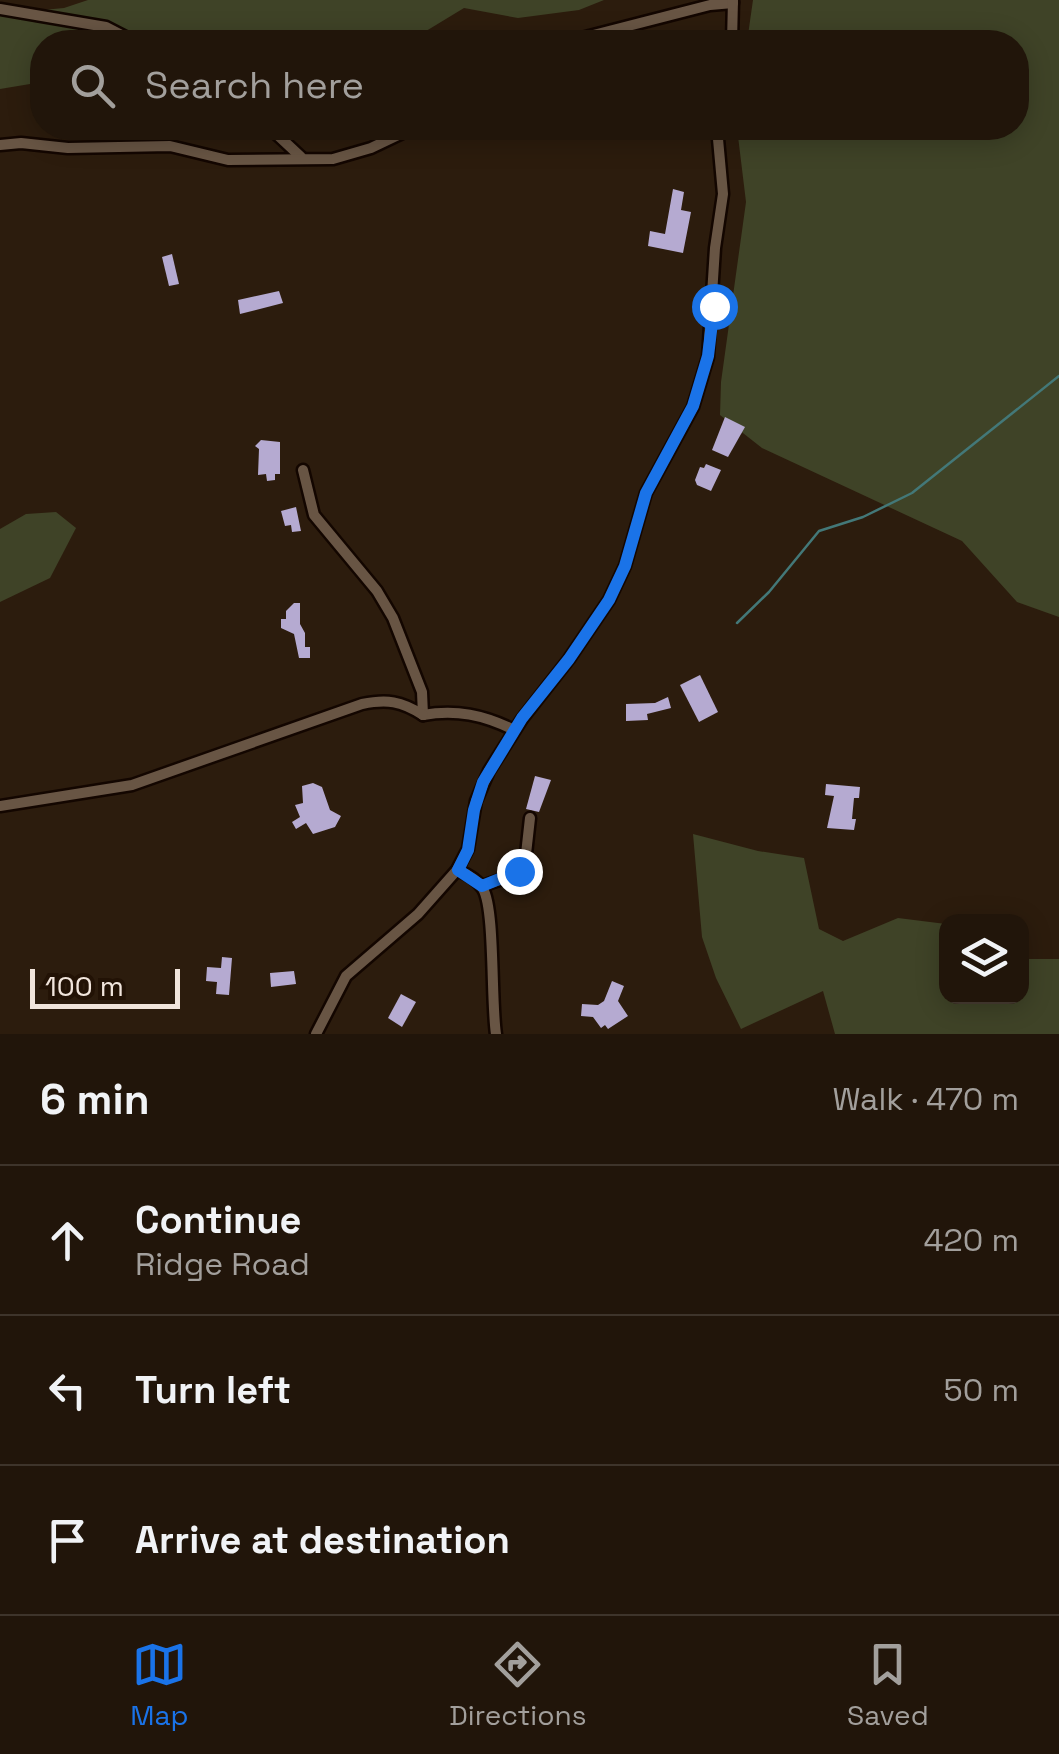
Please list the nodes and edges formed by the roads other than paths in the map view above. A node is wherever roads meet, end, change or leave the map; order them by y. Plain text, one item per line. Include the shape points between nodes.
1 (733, 1) edge
2 (0, 9) edge
3 (112, 30) edge
4 (613, 30) edge
5 (732, 30) edge
6 (283, 140) edge
7 (388, 140) edge
8 (718, 140) edge
9 (0, 146) edge
10 (301, 157) junction
11 (302, 470) dead end
12 (422, 715) junction
13 (514, 730) junction
14 (0, 806) edge
15 (530, 818) dead end
16 (458, 870) junction
17 (482, 886) junction
18 (316, 1034) edge
19 (496, 1034) edge

1 - 4 street
1 - 5 street
2 - 3 street
6 - 10 street
7 - 10 street via 333,159
8 - 13 street via 723,194 708,356 693,406 646,493 609,600
9 - 10 street via 170,146 228,160
11 - 12 street via 314,515 393,618 422,692
12 - 13 street via 470,713
12 - 14 street via 404,702 362,704 132,784
13 - 16 street via 479,792
15 - 17 street via 525,864
16 - 17 street
16 - 18 street via 346,976
17 - 19 street

